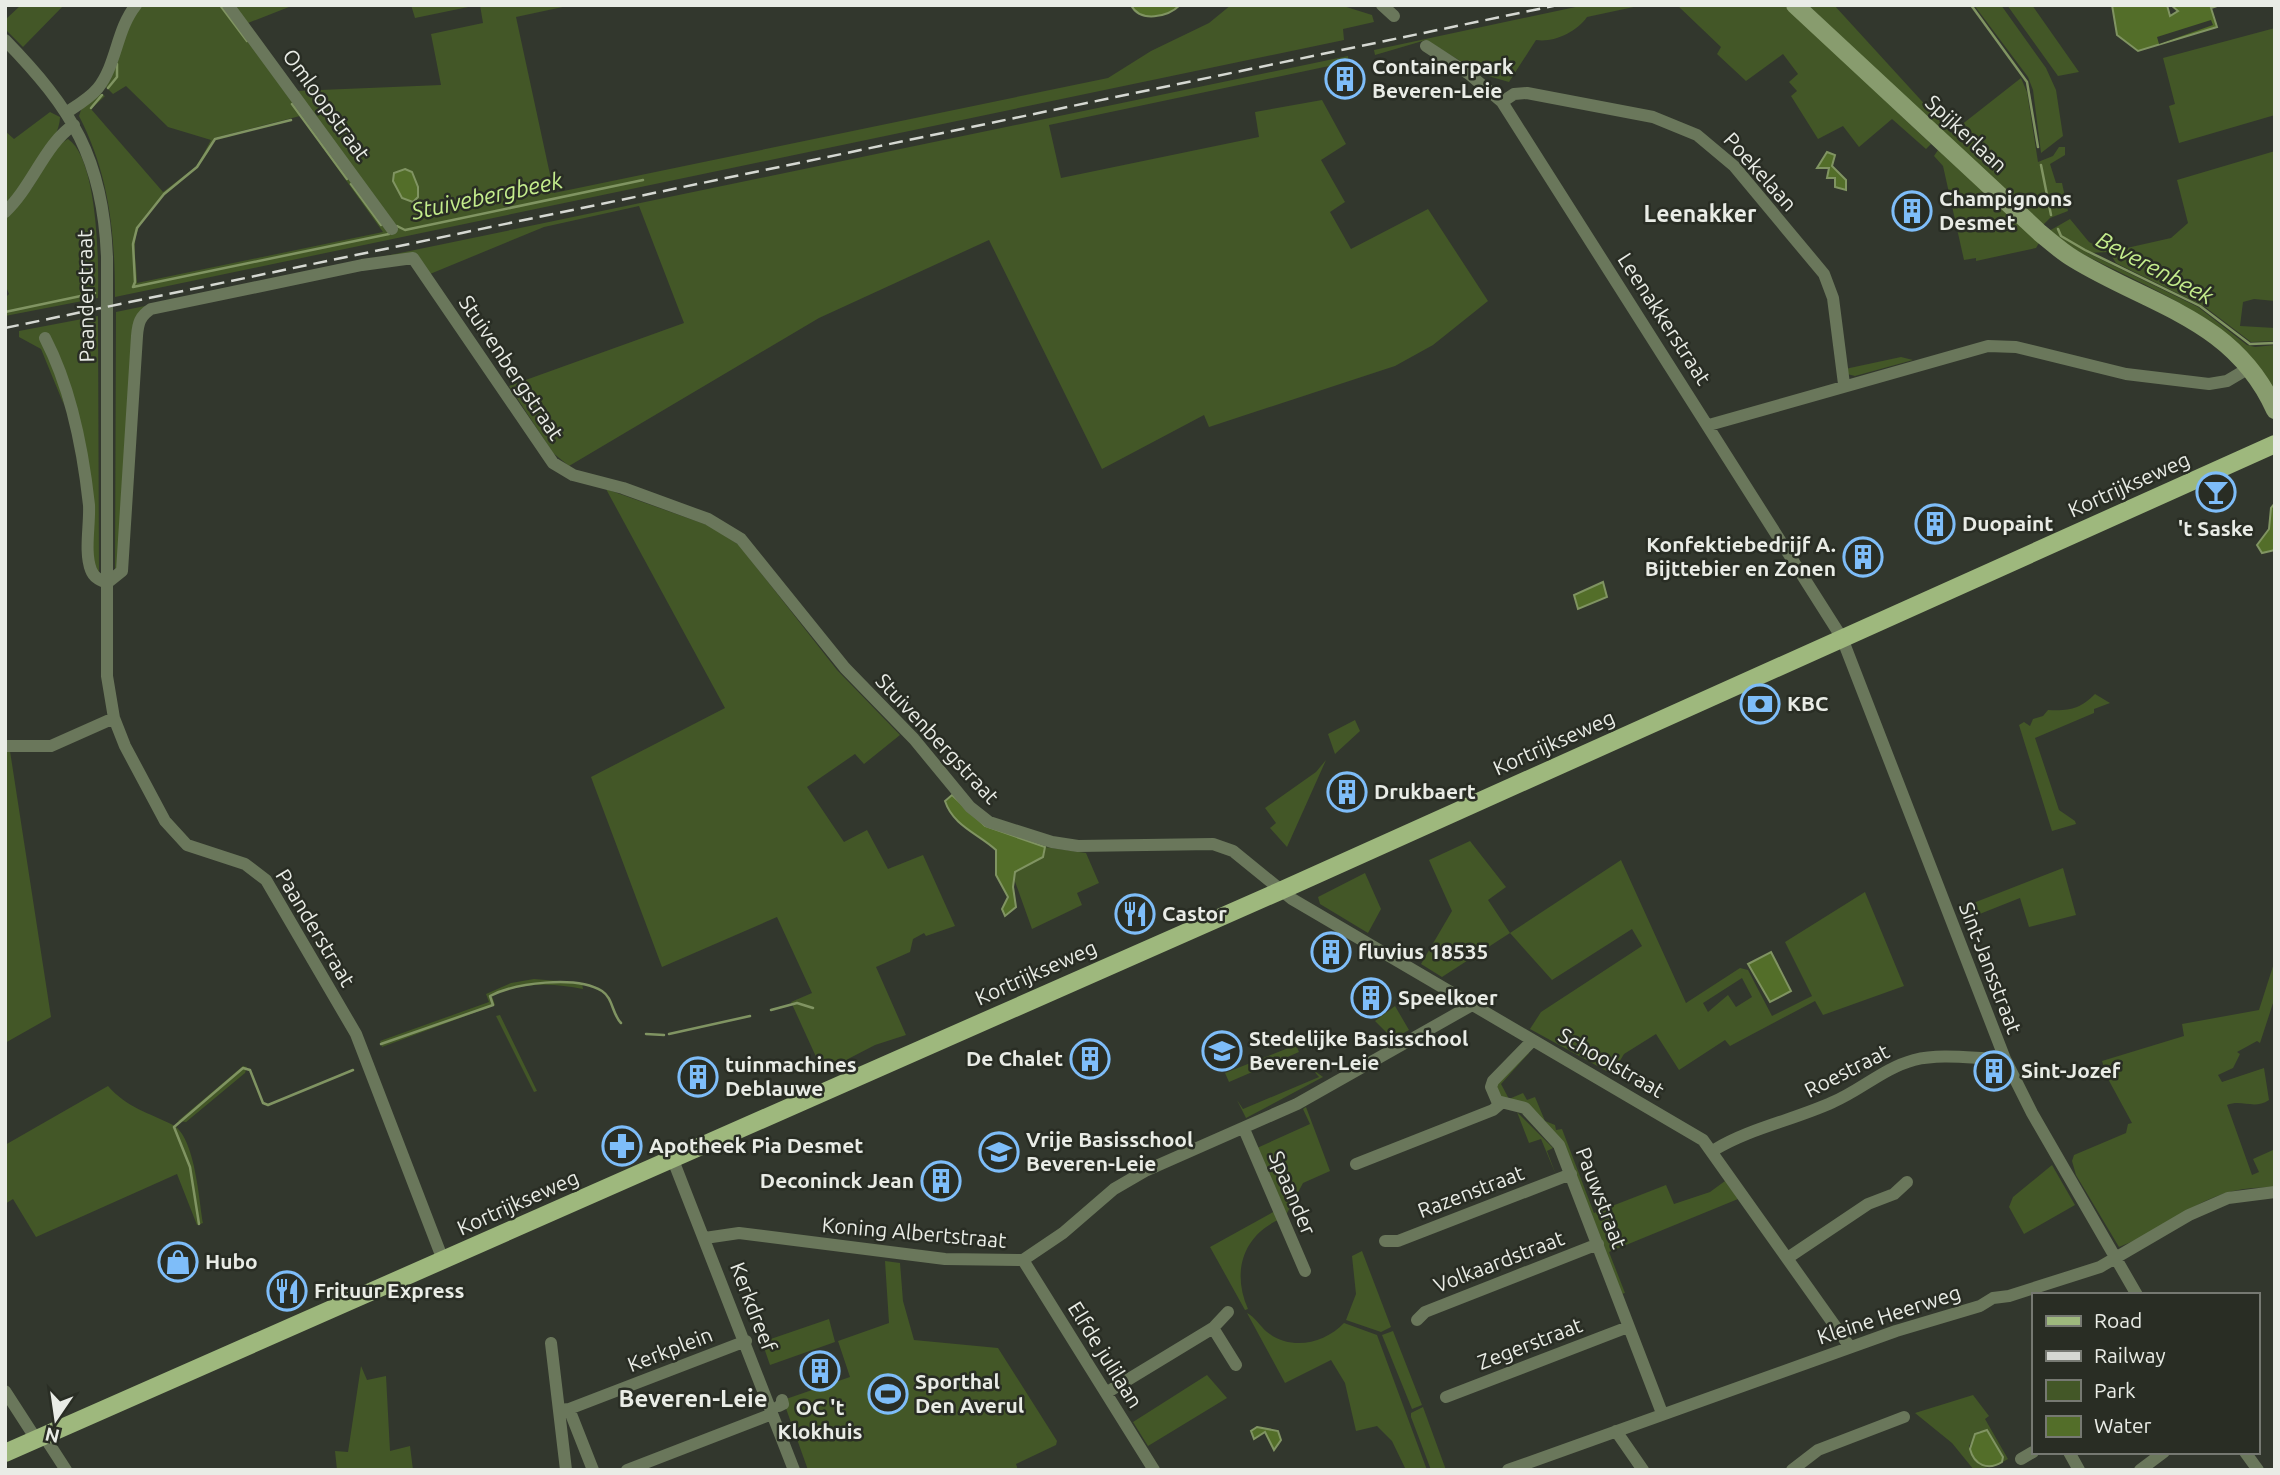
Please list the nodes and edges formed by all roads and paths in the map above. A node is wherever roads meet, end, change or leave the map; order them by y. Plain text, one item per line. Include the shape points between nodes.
1 (135, 5) edge
2 (228, 5) edge
3 (1382, 5) edge
4 (1795, 5) edge
5 (1394, 16) dead end
6 (5, 40) edge
7 (1426, 46) dead end
8 (1502, 102) junction
9 (67, 112) junction
10 (74, 125) junction
11 (5, 212) edge
12 (392, 229) dead end
13 (45, 338) dead end
14 (2249, 368) junction
15 (1844, 384) junction
16 (2275, 410) edge
17 (1709, 425) junction
18 (2275, 444) edge
19 (107, 583) junction
20 (1842, 638) junction
21 (114, 718) junction
22 (5, 746) edge
23 (1280, 891) junction
24 (1472, 1005) junction
25 (1532, 1041) junction
26 (2005, 1059) junction
27 (1500, 1104) junction
28 (1244, 1129) junction
29 (1714, 1150) junction
30 (673, 1160) junction
31 (1356, 1164) dead end
32 (1571, 1174) junction
33 (1907, 1182) dead end
34 (2275, 1192) edge
35 (705, 1238) junction
36 (1384, 1241) dead end
37 (1598, 1244) junction
38 (1789, 1257) junction
39 (443, 1260) junction
40 (1023, 1260) junction
41 (2116, 1260) junction
42 (1305, 1272) dead end
43 (2136, 1293) edge
44 (1228, 1312) dead end
45 (1416, 1320) dead end
46 (1628, 1327) junction
47 (1213, 1328) junction
48 (746, 1341) junction
49 (551, 1343) dead end
50 (1850, 1347) junction
51 (1236, 1365) dead end
52 (5, 1391) edge
53 (1106, 1393) junction
54 (1446, 1397) dead end
55 (777, 1407) junction
56 (565, 1409) junction
57 (1662, 1413) junction
58 (1904, 1417) dead end
59 (1616, 1430) junction
60 (40, 1438) junction
61 (5, 1453) edge
62 (2032, 1453) edge
63 (2070, 1454) edge
64 (2161, 1454) edge
65 (2246, 1454) edge
66 (2021, 1459) dead end
67 (1536, 1465) edge
68 (645, 1467) edge
69 (66, 1470) edge
70 (566, 1470) edge
71 (593, 1470) edge
72 (627, 1470) edge
73 (794, 1470) edge
74 (1154, 1470) edge
75 (1508, 1470) edge
76 (1643, 1470) edge
77 (1792, 1470) edge
78 (2079, 1470) edge
79 (2140, 1470) edge
80 (2258, 1470) edge

1 - 9 street via 102,83
2 - 12 street, Omloopstraat
3 - 5 street
4 - 14 street, Spijkerlaan via 2040,233 2073,259 2187,315 2217,335
6 - 9 street, Paanderstraat via 45,80
7 - 8 street, Leenakkerstraat
8 - 15 street, Poekelaan via 1527,93 1653,117 1687,129 1717,149 1824,274 1833,298
8 - 17 street, Leenakkerstraat
9 - 10 street, Paanderstraat
10 - 11 street via 55,141 34,178
10 - 19 street, Paanderstraat via 90,160 106,232
13 - 19 street, Paanderstraat via 72,412 82,459 90,566 95,577
14 - 15 street via 2227,381 2209,384 2126,374 2016,347 1988,346
14 - 16 street, Spijkerlaan
15 - 17 street
17 - 20 street, Leenakkerstraat
18 - 20 main road, Kortrijkseweg
19 - 21 street, Paanderstraat via 107,676
19 - 23 street, Stuivenbergstraat via 122,571 138,323 144,314 362,265 413,258 553,463 573,475 709,519 741,539 845,668 982,818 1021,834 1078,846 1213,844 1233,851
20 - 23 main road, Kortrijkseweg
20 - 26 street, Sint-Jansstraat
21 - 22 street via 51,746
21 - 39 street, Paanderstraat via 145,788 181,841 253,868 276,895 363,1046
23 - 24 street, Schoolstraat
23 - 30 main road, Kortrijkseweg
24 - 25 street, Schoolstraat
24 - 28 street, Koning Albertstraat
25 - 27 street via 1493,1081 1492,1090
25 - 29 street, Schoolstraat via 1690,1131
26 - 29 street, Roestraat via 1914,1060 1832,1103 1732,1139
26 - 41 street, Sint-Jansstraat
27 - 31 street
27 - 32 street, Pauwstraat via 1528,1111 1556,1140
28 - 40 street, Koning Albertstraat via 1114,1189
28 - 42 street, Spaander
29 - 38 street, Schoolstraat
30 - 35 street, Kerkdreef
30 - 39 main road, Kortrijkseweg
32 - 36 street, Razenstraat via 1398,1241
32 - 37 street, Pauwstraat
33 - 38 street
34 - 41 street, Kleine Heerweg via 2242,1194 2215,1203
35 - 40 street, Koning Albertstraat via 739,1233 946,1259
35 - 48 street, Kerkdreef
37 - 45 street, Volkaardstraat via 1425,1312
37 - 46 street, Pauwstraat
38 - 50 street, Schoolstraat
39 - 60 main road, Kortrijkseweg
40 - 53 street, Elfde julilaan
41 - 43 street, Sint-Jansstraat
41 - 50 street, Kleine Heerweg
44 - 47 street
46 - 54 street, Zegerstraat
46 - 57 street, Pauwstraat
47 - 51 street
47 - 53 street
48 - 55 street, Kerkdreef
48 - 56 street, Kerkplein
49 - 56 street
50 - 57 street, Kleine Heerweg
52 - 60 street
53 - 74 street, Elfde julilaan
55 - 68 street
55 - 73 street, Kerkdreef
56 - 70 street
56 - 71 street
57 - 59 street, Kleine Heerweg
58 - 77 street via 1818,1450
59 - 67 street, Kleine Heerweg
59 - 76 street
60 - 61 main road, Kortrijkseweg
60 - 69 street
62 - 66 street
63 - 78 street
64 - 79 street
65 - 80 street
67 - 75 street, Kleine Heerweg
68 - 72 street

